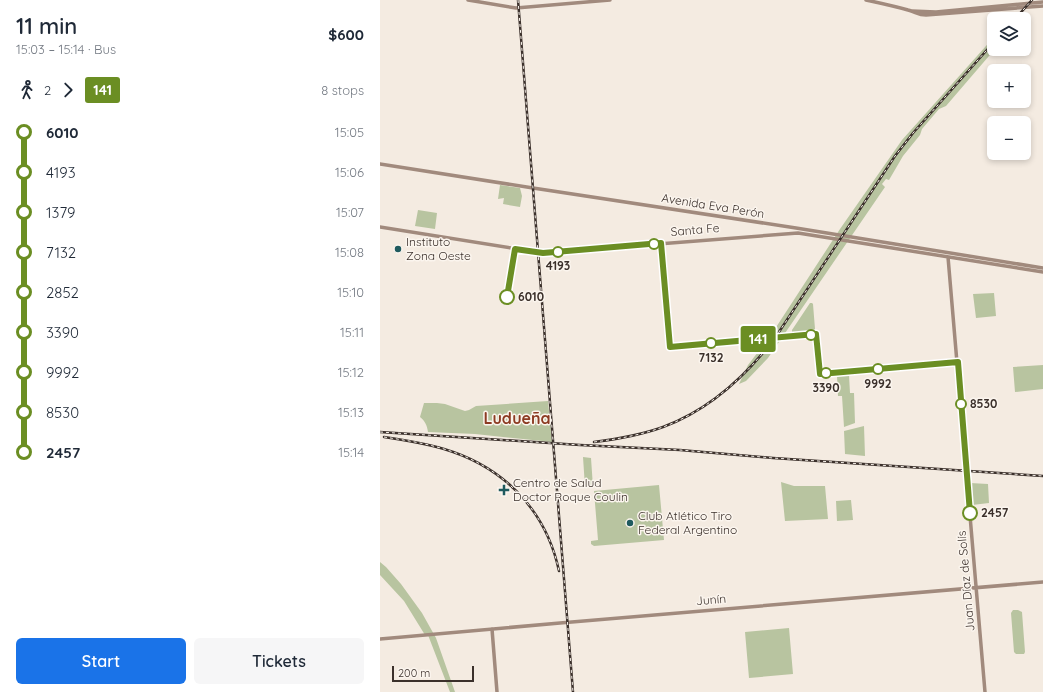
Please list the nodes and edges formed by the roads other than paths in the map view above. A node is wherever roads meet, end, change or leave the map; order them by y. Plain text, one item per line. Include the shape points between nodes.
1 (468, 0) edge
2 (610, 0) edge
3 (866, 0) edge
4 (1043, 2) edge
5 (1043, 6) edge
6 (912, 11) junction
7 (380, 164) edge
8 (380, 227) edge
9 (948, 252) junction
10 (948, 257) junction
11 (1043, 268) edge
12 (1043, 272) edge
13 (1043, 582) edge
14 (976, 588) junction
15 (492, 629) junction
16 (380, 639) edge
17 (497, 692) edge
18 (985, 692) edge

1 - 2 main road via 516,8
3 - 6 main road
4 - 6 main road via 936,12
5 - 6 main road via 934,15 919,15
7 - 9 main road, Avenida Eva Perón
8 - 10 main road, Santa Fe via 543,253 798,232
9 - 10 main road, Juan Díaz de Solís
9 - 11 main road, Avenida Eva Perón
10 - 12 main road
10 - 14 main road, Juan Díaz de Solís
13 - 14 main road, Junín
14 - 15 main road, Junín
14 - 18 main road, Juan Díaz de Solís
15 - 16 main road, Junín
15 - 17 main road

